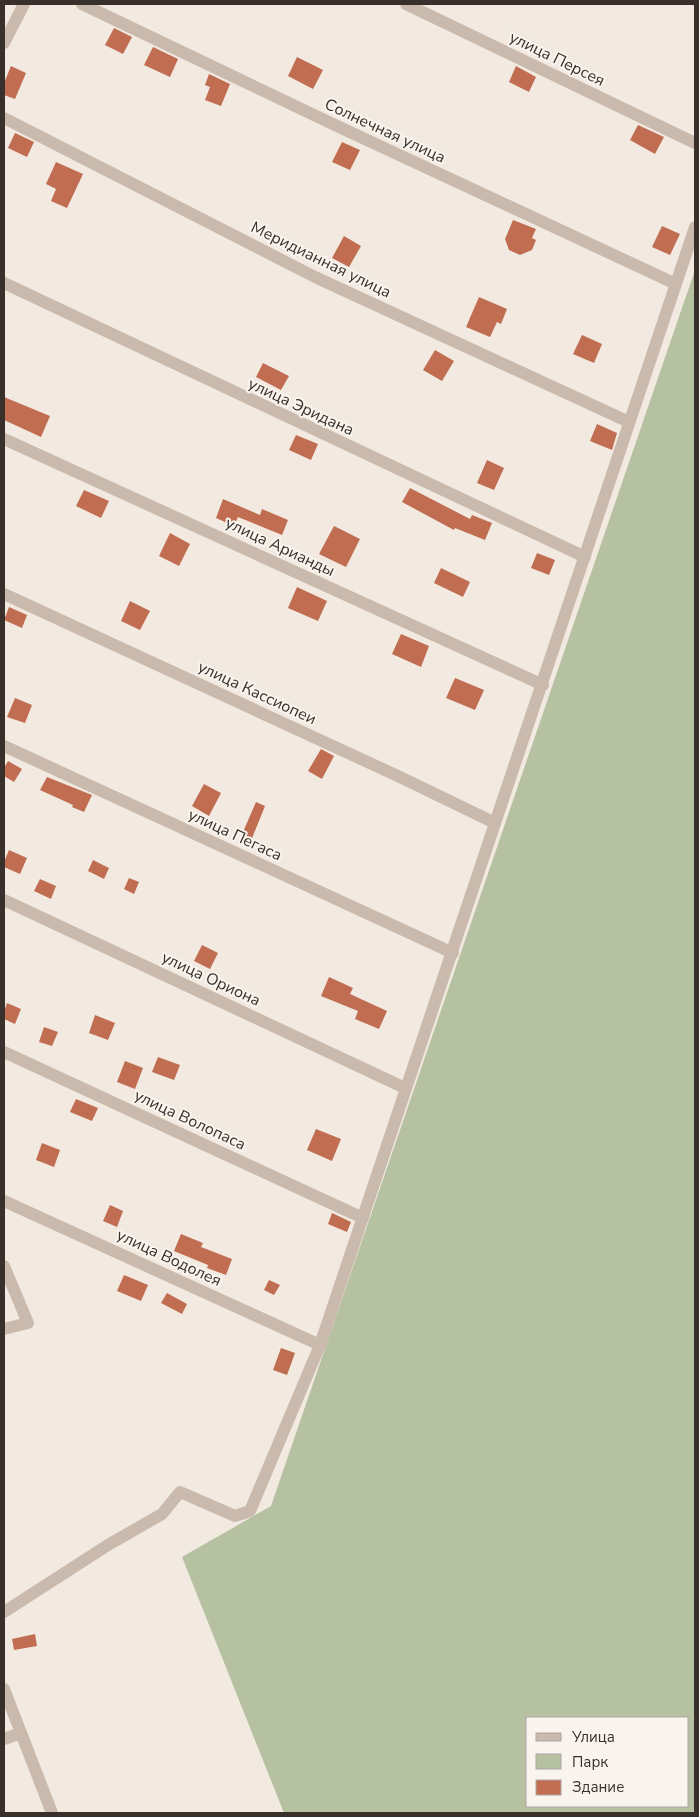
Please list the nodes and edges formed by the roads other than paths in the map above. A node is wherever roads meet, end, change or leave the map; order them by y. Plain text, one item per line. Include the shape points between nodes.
1 (24, 4) edge
2 (82, 4) edge
3 (406, 4) edge
4 (4, 44) edge
5 (4, 118) edge
6 (695, 143) edge
7 (695, 227) edge
8 (4, 283) edge
9 (676, 284) junction
10 (629, 422) junction
11 (4, 438) edge
12 (585, 558) junction
13 (4, 594) edge
14 (543, 685) junction
15 (4, 746) edge
16 (496, 823) junction
17 (4, 900) edge
18 (453, 953) junction
19 (4, 1052) edge
20 (405, 1088) junction
21 (4, 1201) edge
22 (362, 1218) junction
23 (4, 1266) edge
24 (4, 1329) edge
25 (320, 1345) junction
26 (4, 1612) edge
27 (4, 1689) edge
28 (21, 1733) junction
29 (4, 1739) edge
30 (52, 1813) edge

1 - 4 street
2 - 9 street, Солнечная улица
3 - 6 street, улица Персея
5 - 10 street, Меридианная улица via 315,277
7 - 9 street
8 - 12 street, улица Эридана
9 - 10 street
10 - 12 street
11 - 14 street, улица Арианды
12 - 14 street
13 - 16 street, улица Кассиопеи
14 - 16 street
15 - 18 street, улица Пегаса
16 - 18 street
17 - 20 street, улица Ориона
18 - 20 street
19 - 22 street, улица Волопаса
20 - 22 street
21 - 25 street, улица Водолея
22 - 25 street
23 - 24 street via 28,1323
25 - 26 street via 250,1511 235,1516 180,1492 162,1514
27 - 28 street
28 - 29 street
28 - 30 street

